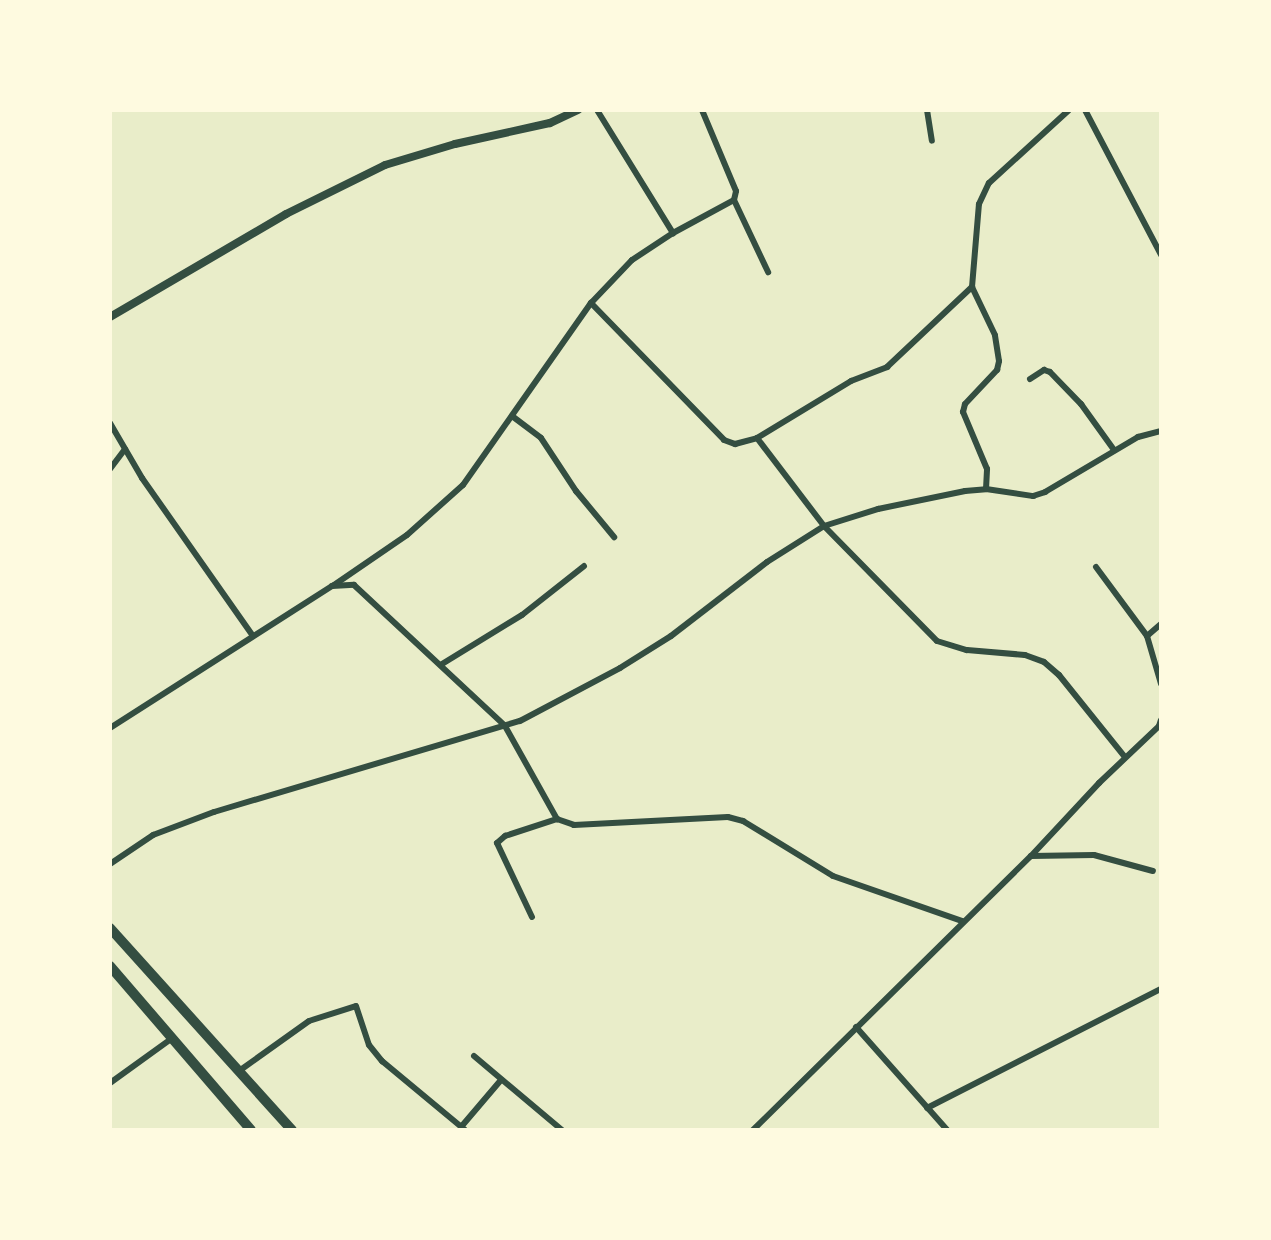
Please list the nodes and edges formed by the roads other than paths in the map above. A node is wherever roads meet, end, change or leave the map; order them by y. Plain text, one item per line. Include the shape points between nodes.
1 (579, 110) edge
2 (597, 110) edge
3 (702, 110) edge
4 (927, 110) edge
5 (1069, 110) edge
6 (1085, 110) edge
7 (932, 141) dead end
8 (734, 200) junction
9 (673, 233) junction
10 (1161, 255) edge
11 (768, 272) dead end
12 (972, 287) junction
13 (591, 303) junction
14 (111, 315) edge
15 (1030, 379) dead end
16 (512, 416) junction
17 (110, 423) edge
18 (1161, 431) edge
19 (757, 438) junction
20 (125, 449) junction
21 (1114, 450) junction
22 (110, 469) edge
23 (986, 489) junction
24 (824, 526) junction
25 (614, 537) dead end
26 (584, 566) dead end
27 (1096, 567) dead end
28 (332, 586) junction
29 (1161, 624) edge
30 (253, 636) junction
31 (1147, 636) junction
32 (442, 664) junction
33 (1161, 684) edge
34 (1160, 725) edge
35 (505, 726) junction
36 (110, 727) edge
37 (1125, 757) junction
38 (557, 818) junction
39 (1031, 856) junction
40 (110, 864) edge
41 (1153, 871) dead end
42 (531, 917) dead end
43 (962, 921) junction
44 (110, 928) edge
45 (110, 966) edge
46 (1161, 989) edge
47 (856, 1027) junction
48 (171, 1039) junction
49 (474, 1056) dead end
50 (239, 1071) junction
51 (501, 1080) junction
52 (110, 1083) edge
53 (927, 1108) junction
54 (463, 1128) edge
55 (251, 1130) edge
56 (292, 1130) edge
57 (562, 1130) edge
58 (753, 1130) edge
59 (947, 1130) edge

1 - 14 street via 550,122 386,165 286,215
2 - 9 street
3 - 8 street via 736,191
4 - 7 street
5 - 12 street via 989,183 975,224
6 - 10 street
8 - 9 street
8 - 11 street
9 - 13 street via 632,260
12 - 19 street via 887,367 851,381
12 - 23 street via 995,335 999,361 997,370 963,412 987,468
13 - 16 street
13 - 19 street via 724,440 735,444
15 - 21 street via 1044,370 1050,372 1081,404
16 - 25 street via 541,438
16 - 28 street via 463,485 407,535
17 - 20 street
18 - 21 street
19 - 24 street
20 - 22 street
20 - 30 street
21 - 23 street via 1033,496
23 - 24 street via 878,509
24 - 35 street via 620,668
24 - 37 street via 937,641 1044,662
26 - 32 street via 522,615
27 - 31 street
28 - 30 street
28 - 32 street via 354,585
29 - 31 street
30 - 36 street
31 - 33 street
32 - 35 street
34 - 37 street
35 - 38 street
35 - 40 street via 214,811 153,835
37 - 39 street
38 - 42 street via 497,843
38 - 43 street via 573,825 736,819 760,829 833,876
39 - 41 street via 1094,855
39 - 43 street
43 - 47 street
44 - 50 main road
45 - 48 main road
46 - 53 street
47 - 53 street
47 - 58 street
48 - 52 street
48 - 55 main road
49 - 51 street
50 - 54 street via 309,1021 356,1006 369,1045 382,1061
50 - 56 main road
51 - 54 street
51 - 57 street
53 - 59 street

